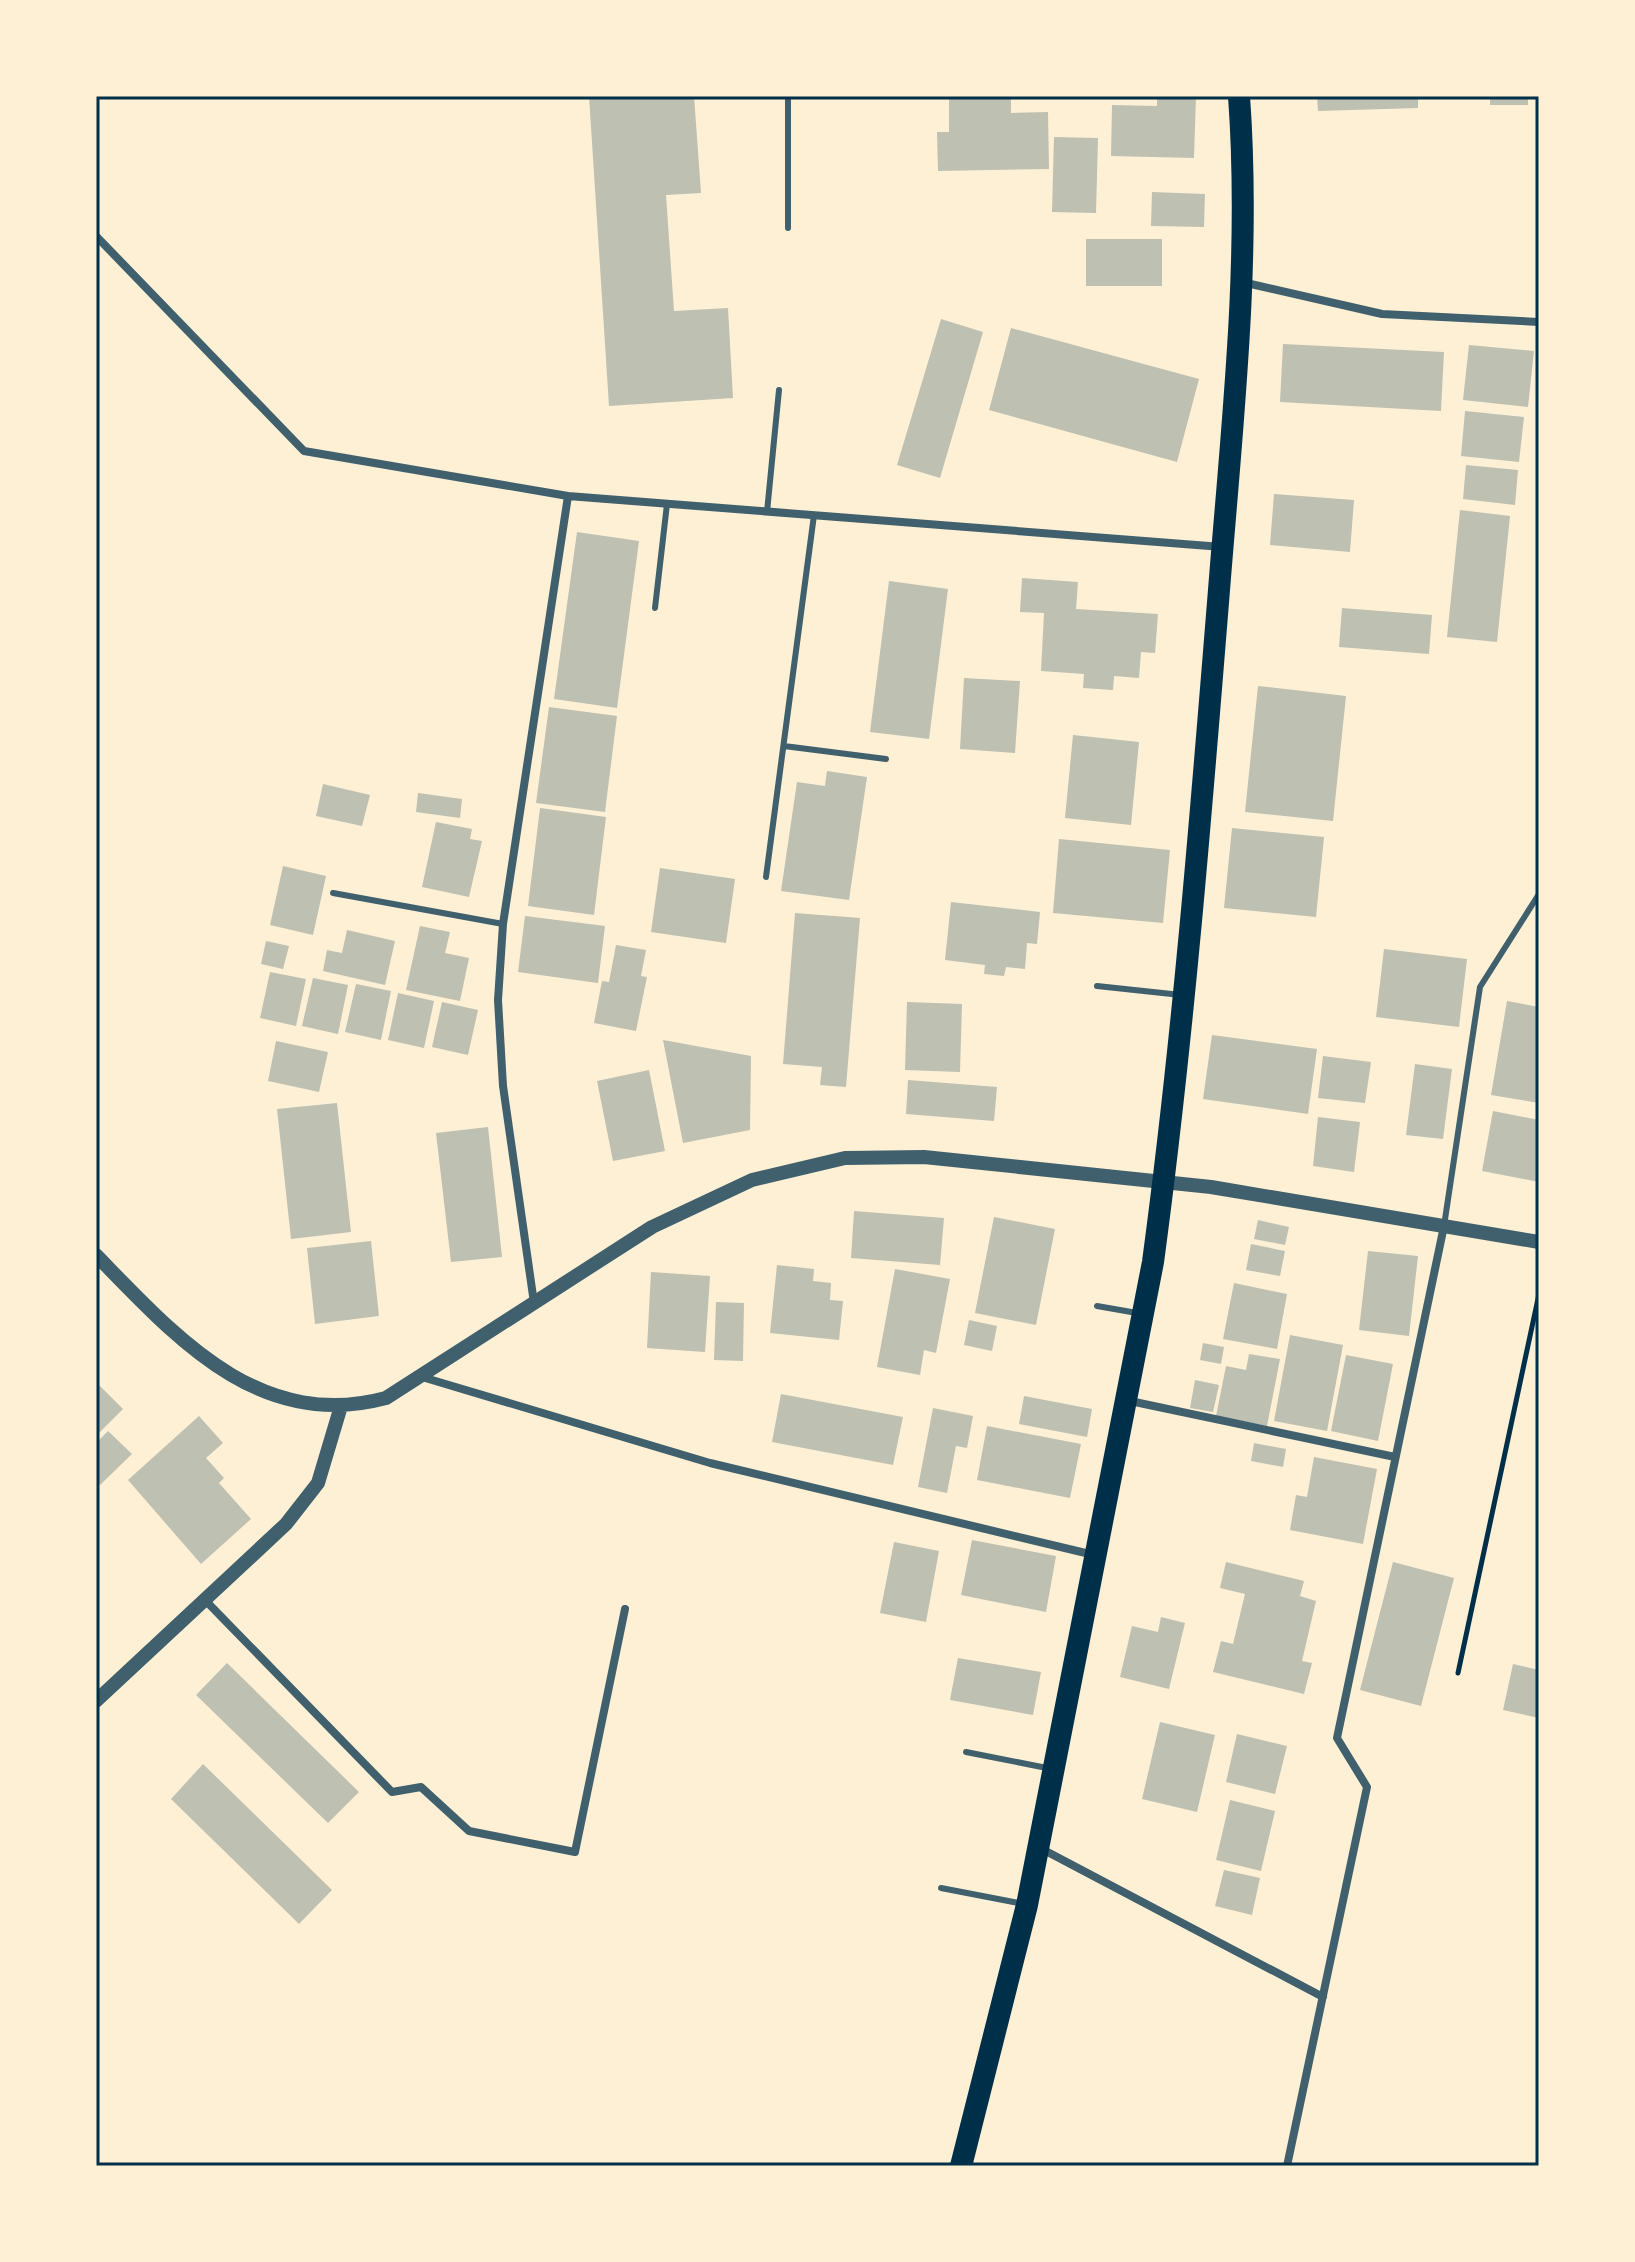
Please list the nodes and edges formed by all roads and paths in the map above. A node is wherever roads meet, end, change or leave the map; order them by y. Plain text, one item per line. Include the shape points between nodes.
1 (788, 96) edge
2 (1239, 96) edge
3 (788, 228) dead end
4 (96, 236) edge
5 (1241, 282) junction
6 (1539, 322) edge
7 (779, 390) dead end
8 (568, 496) junction
9 (667, 504) junction
10 (767, 512) junction
11 (814, 515) junction
12 (1222, 547) junction
13 (655, 608) dead end
14 (784, 746) junction
15 (886, 759) dead end
16 (766, 877) dead end
17 (333, 893) dead end
18 (1539, 894) edge
19 (503, 924) junction
20 (1097, 986) dead end
21 (1186, 996) junction
22 (1164, 1181) junction
23 (1444, 1226) junction
24 (1539, 1242) edge
25 (96, 1255) edge
26 (1539, 1294) edge
27 (534, 1303) junction
28 (1097, 1306) dead end
29 (1143, 1314) junction
30 (422, 1377) junction
31 (1124, 1400) junction
32 (341, 1406) junction
33 (1395, 1457) junction
34 (1094, 1555) junction
35 (204, 1599) junction
36 (625, 1609) dead end
37 (1458, 1673) dead end
38 (96, 1701) edge
39 (966, 1752) dead end
40 (1055, 1769) junction
41 (1038, 1847) junction
42 (941, 1888) dead end
43 (1027, 1905) junction
44 (1323, 1997) junction
45 (961, 2166) edge
46 (1287, 2166) edge

1 - 3 lane
2 - 5 highway via 1244,163
4 - 8 street via 304,451
5 - 6 street via 1382,314
5 - 12 highway
7 - 10 lane
8 - 9 street
8 - 19 street
9 - 10 street
9 - 13 lane
10 - 11 street
11 - 12 street
11 - 14 lane
12 - 21 highway
14 - 15 lane
14 - 16 lane
17 - 19 lane
18 - 23 lane via 1480,987
19 - 27 street via 498,1000 503,1086
20 - 21 lane
21 - 22 highway
22 - 23 street
22 - 27 street via 924,1157 845,1158 752,1180 652,1227
22 - 29 highway
23 - 24 street
23 - 33 street
25 - 32 street via 174,1335 233,1377 288,1402
26 - 37 path
27 - 30 street
28 - 29 lane
29 - 31 highway
30 - 32 street via 386,1398
30 - 34 street via 710,1463
31 - 33 street
31 - 34 highway
32 - 35 street via 318,1483 286,1524
33 - 44 street via 1337,1738 1367,1787
34 - 40 highway
35 - 36 street via 392,1792 421,1787 469,1831 575,1852
35 - 38 street
39 - 40 lane
40 - 41 highway
41 - 43 highway
41 - 44 street
42 - 43 lane
43 - 45 highway
44 - 46 street

